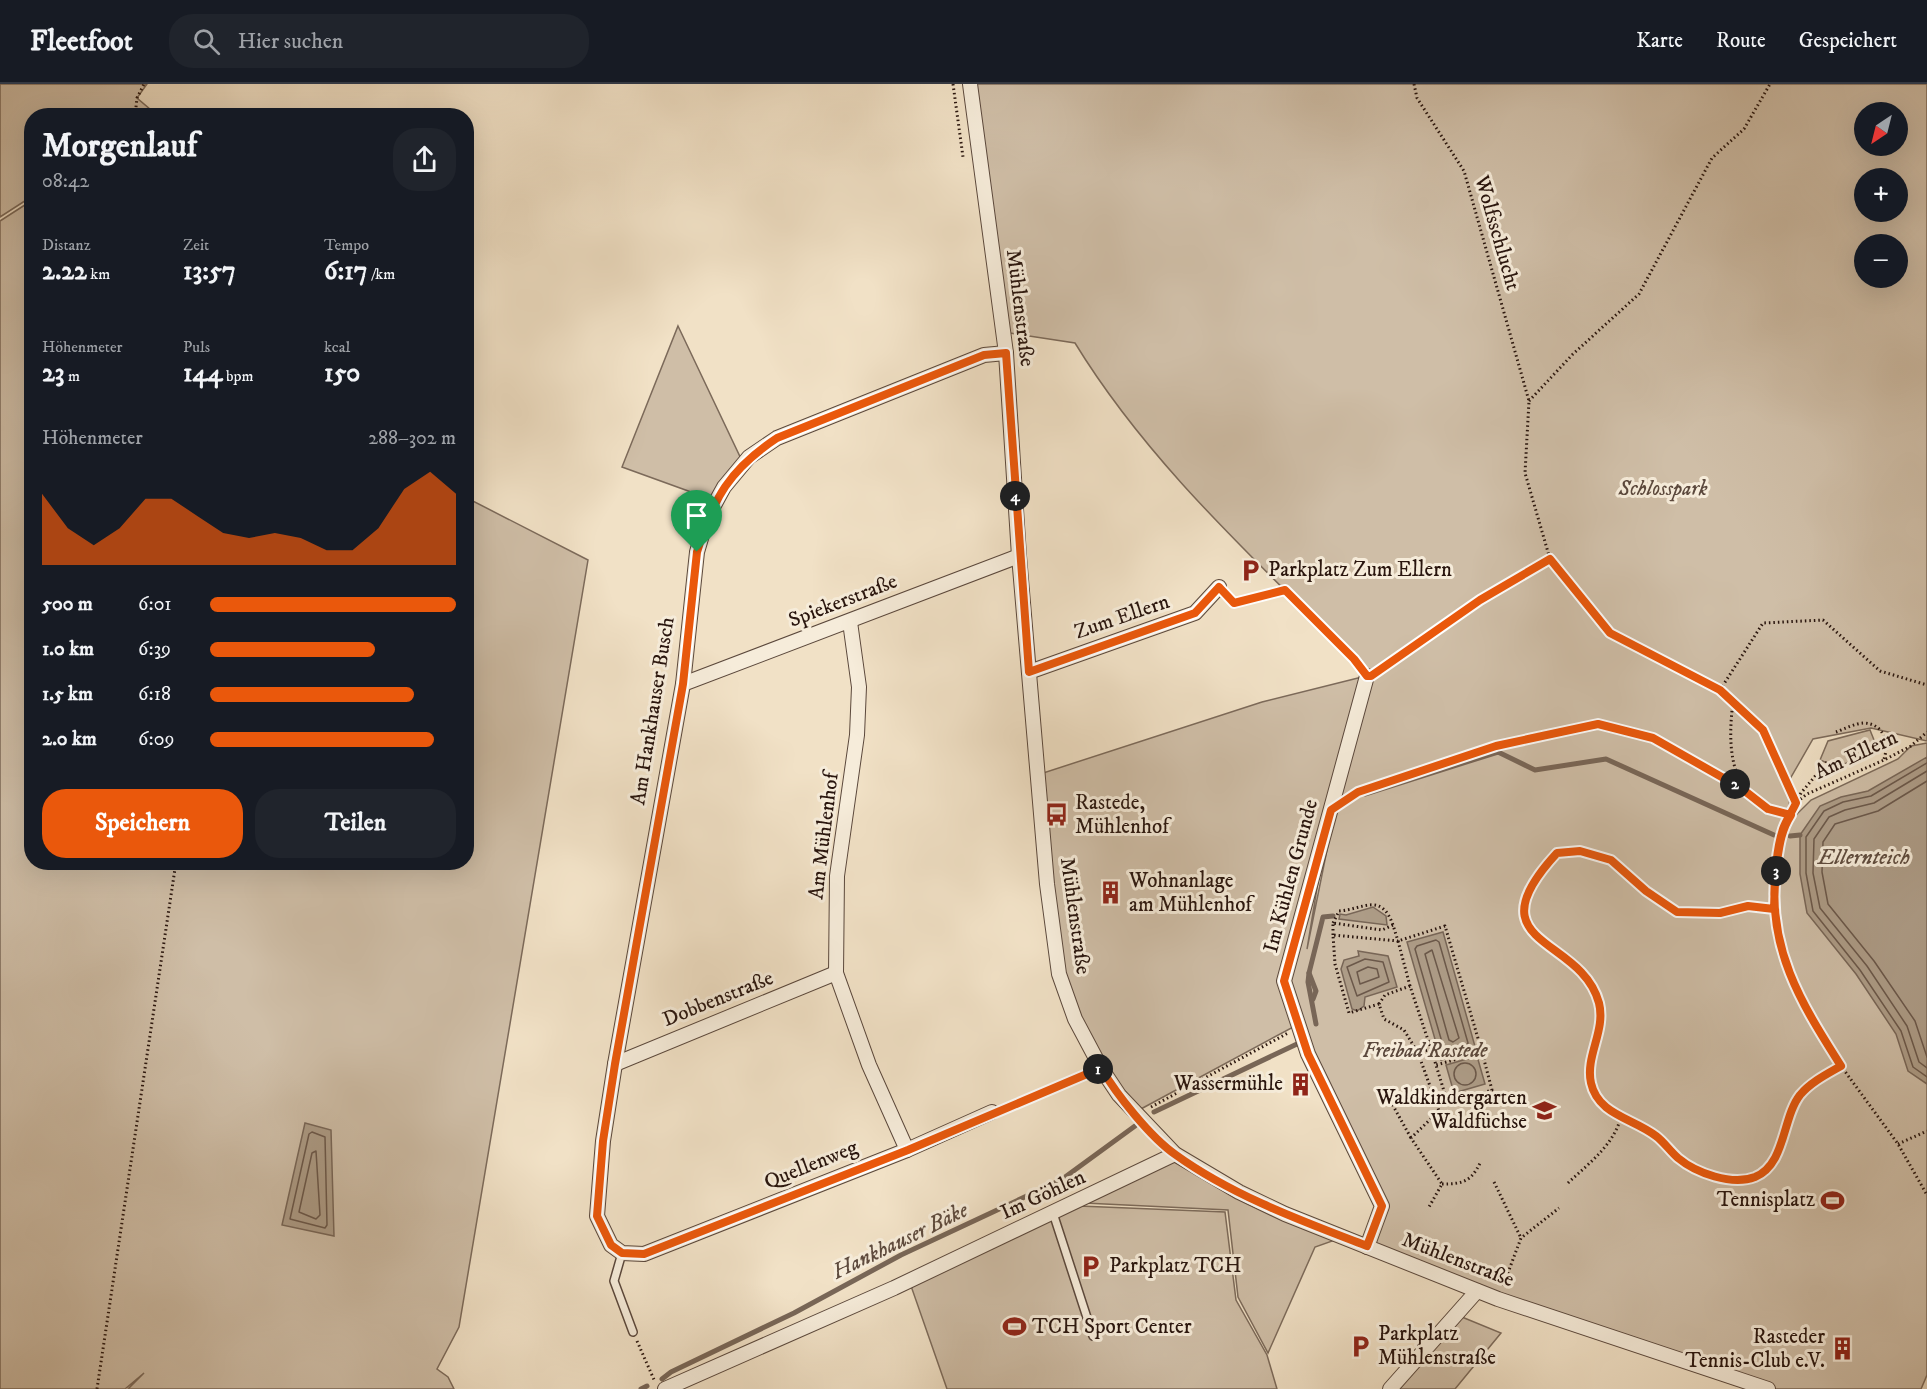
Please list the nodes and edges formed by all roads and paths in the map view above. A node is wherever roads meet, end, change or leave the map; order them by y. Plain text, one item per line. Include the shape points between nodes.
1 (144, 84) edge
2 (970, 84) edge
3 (1414, 84) edge
4 (1770, 84) edge
5 (136, 108) edge
6 (1006, 353) junction
7 (1529, 401) junction
8 (1019, 556) junction
9 (1550, 559) junction
10 (1219, 587) joint
11 (850, 622) junction
12 (1029, 672) junction
13 (1367, 676) junction
14 (683, 684) junction
15 (1927, 685) edge
16 (1720, 690) junction
17 (1733, 702) junction
18 (1836, 732) dead end
19 (1927, 732) edge
20 (1884, 760) junction
21 (1827, 762) dead end
22 (1741, 788) junction
23 (1796, 803) junction
24 (1331, 810) junction
25 (1791, 815) junction
26 (175, 870) edge
27 (1774, 909) junction
28 (1333, 923) junction
29 (1394, 925) junction
30 (1333, 935) junction
31 (1398, 940) junction
32 (836, 973) junction
33 (1410, 986) junction
34 (1379, 1004) junction
35 (1297, 1028) junction
36 (1431, 1049) junction
37 (1482, 1052) junction
38 (1418, 1053) junction
39 (615, 1064) junction
40 (1436, 1065) junction
41 (1841, 1066) junction
42 (1101, 1068) junction
43 (1386, 1093) dead end
44 (992, 1112) joint
45 (1137, 1115) junction
46 (1621, 1117) junction
47 (1927, 1131) edge
48 (1410, 1138) junction
49 (1898, 1144) junction
50 (908, 1150) junction
51 (1175, 1154) junction
52 (1480, 1163) dead end
53 (1494, 1182) dead end
54 (1442, 1184) junction
55 (1568, 1184) dead end
56 (1927, 1195) edge
57 (1429, 1207) dead end
58 (1559, 1208) dead end
59 (1053, 1214) junction
60 (1521, 1238) junction
61 (1367, 1246) junction
62 (622, 1253) junction
63 (1477, 1291) junction
64 (1498, 1299) junction
65 (633, 1332) joint
66 (1093, 1336) dead end
67 (1738, 1385) edge
68 (97, 1389) edge
69 (658, 1389) edge
70 (665, 1389) edge
71 (1389, 1389) edge
72 (1768, 1389) edge

1 - 5 path
2 - 6 street, Mühlenstraße
3 - 7 path, Wolfsschlucht via 1417,98 1464,171
4 - 7 path via 1744,129 1712,158 1639,294 1573,354
6 - 8 street, Mühlenstraße
6 - 14 street, Am Hankhauser Busch via 984,355 808,424 749,457 724,487 707,518 697,552
7 - 9 path, Wolfsschlucht via 1525,474
8 - 11 street, Spiekerstraße
8 - 12 street, Mühlenstraße
9 - 13 path via 1480,600
9 - 16 path via 1610,633
10 - 12 street, Zum Ellern via 1195,613
10 - 13 path via 1234,603 1285,590
11 - 14 street, Spiekerstraße
11 - 32 street, Am Mühlenhof via 859,687 852,777 837,876
12 - 42 street, Mühlenstraße via 1047,885 1059,974 1075,1019
13 - 24 street, Im Kühlen Grunde
14 - 39 street, Am Hankhauser Busch
15 - 16 path via 1880,671 1823,620 1763,623
16 - 17 path
17 - 22 path via 1729,737
17 - 23 path via 1763,730
18 - 20 path via 1864,723 1878,727 1888,748
19 - 20 path, Am Ellern via 1911,746
20 - 23 path, Am Ellern via 1807,794
21 - 23 path
22 - 24 path via 1653,738 1598,724 1496,746 1358,792
22 - 25 path via 1768,809
23 - 25 path
24 - 35 street, Im Kühlen Grunde via 1284,981
25 - 27 path via 1779,844
26 - 68 path
27 - 41 path via 1778,942 1790,975 1811,1019
27 - 46 path via 1748,906 1720,913 1677,912 1611,860 1580,851 1557,853 1541,870 1525,895 1524,918 1542,943 1573,964 1589,982 1599,1004 1599,1038 1589,1066 1591,1085 1604,1107
28 - 29 path via 1382,930
28 - 29 path via 1339,911 1371,903 1382,907
28 - 30 path
29 - 31 path
30 - 31 path
30 - 34 path via 1335,964 1349,1013
31 - 33 path
31 - 37 path via 1444,926
32 - 39 street, Dobbenstraße
32 - 50 street, Am Mühlenhof via 869,1065
33 - 34 path via 1385,995
33 - 36 path
34 - 38 path via 1384,1019 1404,1030
35 - 45 path
35 - 61 street, Im Kühlen Grunde via 1382,1206
36 - 38 path
36 - 40 path
37 - 40 path
37 - 40 path via 1492,1090 1448,1104
38 - 48 path via 1439,1111
39 - 62 street, Am Hankhauser Busch via 597,1216 611,1245
41 - 46 path via 1800,1095 1771,1165 1755,1177 1730,1179 1707,1175 1680,1159 1655,1135
41 - 49 path
42 - 44 path
42 - 45 street, Mühlenstraße
43 - 48 path
44 - 50 street, Quellenweg
45 - 51 street, Mühlenstraße
46 - 55 path via 1608,1145
47 - 49 path
48 - 54 path
49 - 56 path
50 - 62 street, Quellenweg via 644,1254
51 - 59 street, Im Göhlen
51 - 61 street, Mühlenstraße via 1239,1192
52 - 54 path via 1470,1180
53 - 60 path
54 - 57 path
58 - 60 path
59 - 66 lane
59 - 70 street, Im Göhlen
60 - 64 path
61 - 63 street, Mühlenstraße
62 - 65 lane via 615,1281
63 - 64 street, Mühlenstraße
63 - 71 street
64 - 67 street, Mühlenstraße
65 - 69 path
67 - 72 street, Mühlenstraße

